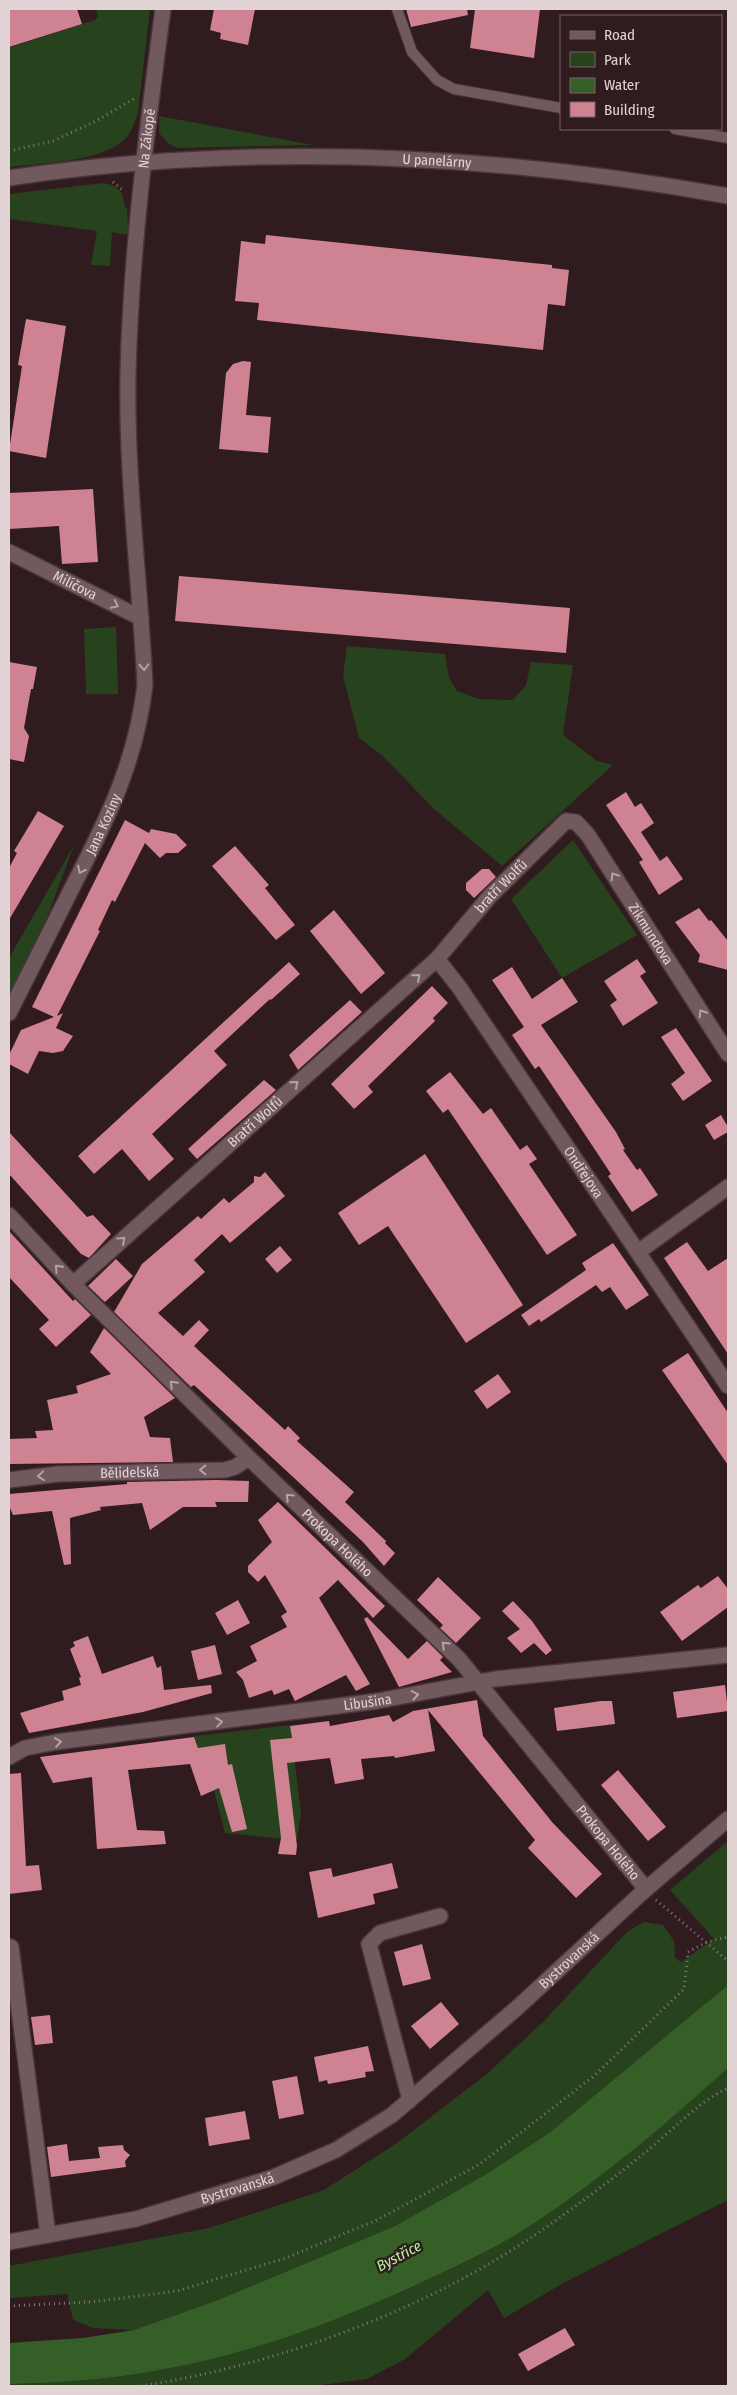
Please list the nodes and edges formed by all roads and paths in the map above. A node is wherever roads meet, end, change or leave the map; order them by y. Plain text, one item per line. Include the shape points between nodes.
1 (162, 9) edge
2 (397, 9) edge
3 (152, 87) junction
4 (560, 108) edge
5 (681, 130) edge
6 (728, 138) edge
7 (9, 151) edge
8 (142, 164) junction
9 (9, 178) edge
10 (728, 196) edge
11 (9, 552) edge
12 (141, 618) junction
13 (571, 820) joint
14 (437, 959) junction
15 (9, 1014) edge
16 (728, 1054) edge
17 (728, 1188) edge
18 (9, 1215) edge
19 (638, 1252) junction
20 (73, 1284) junction
21 (728, 1386) edge
22 (248, 1458) junction
23 (9, 1480) edge
24 (728, 1655) edge
25 (477, 1682) junction
26 (10, 1754) edge
27 (728, 1819) edge
28 (646, 1889) junction
29 (668, 1912) dead end
30 (440, 1916) dead end
31 (728, 1937) edge
32 (707, 1942) junction
33 (10, 1947) dead end
34 (728, 1961) edge
35 (728, 2088) edge
36 (410, 2100) junction
37 (48, 2235) junction
38 (9, 2242) edge
39 (9, 2306) edge
40 (141, 2386) edge

1 - 3 street, Na Zákopě
2 - 4 lane via 412,52 437,80 454,89
3 - 7 path via 96,121 53,141
3 - 8 street, Na Zákopě
5 - 6 lane
8 - 9 street, Na Zákopě
8 - 10 street, U panelárny via 304,156 415,158 546,168
8 - 12 street, Jana Koziny via 133,261 128,374 130,480
11 -> 12 street, Milíčova
12 -> 15 street, Jana Koziny via 145,685 136,739 106,821
13 - 14 street, bratří Wolfů via 562,824 490,896
16 -> 13 street, Zikmundova via 588,834
14 - 19 street, Ondřejova via 460,987
20 -> 14 street, Bratří Wolfů
17 - 19 street
20 -> 18 street, Prokopa Holého
19 - 21 street, Ondřejova
22 -> 20 street, Prokopa Holého
22 -> 23 street, Bělidelská via 235,1468 224,1470 58,1474
25 -> 22 street, Prokopa Holého via 459,1659
24 - 25 street, Libušina
26 -> 25 street, Libušina via 56,1742 377,1701
25 - 28 street, Prokopa Holého
27 - 28 street, Bystrovanská
28 - 36 street, Bystrovanská via 518,2007
29 - 32 path
30 - 36 street via 380,1933 369,1944
31 - 32 path
32 - 34 path
32 - 39 path via 688,1952 684,1989 594,2076 480,2164 377,2220 286,2258 178,2291 91,2302
33 - 37 street
35 - 40 path via 544,2229 476,2272 435,2293 372,2321 300,2347 200,2375
36 - 37 street, Bystrovanská via 336,2150 274,2177 136,2219
37 - 38 street, Bystrovanská

